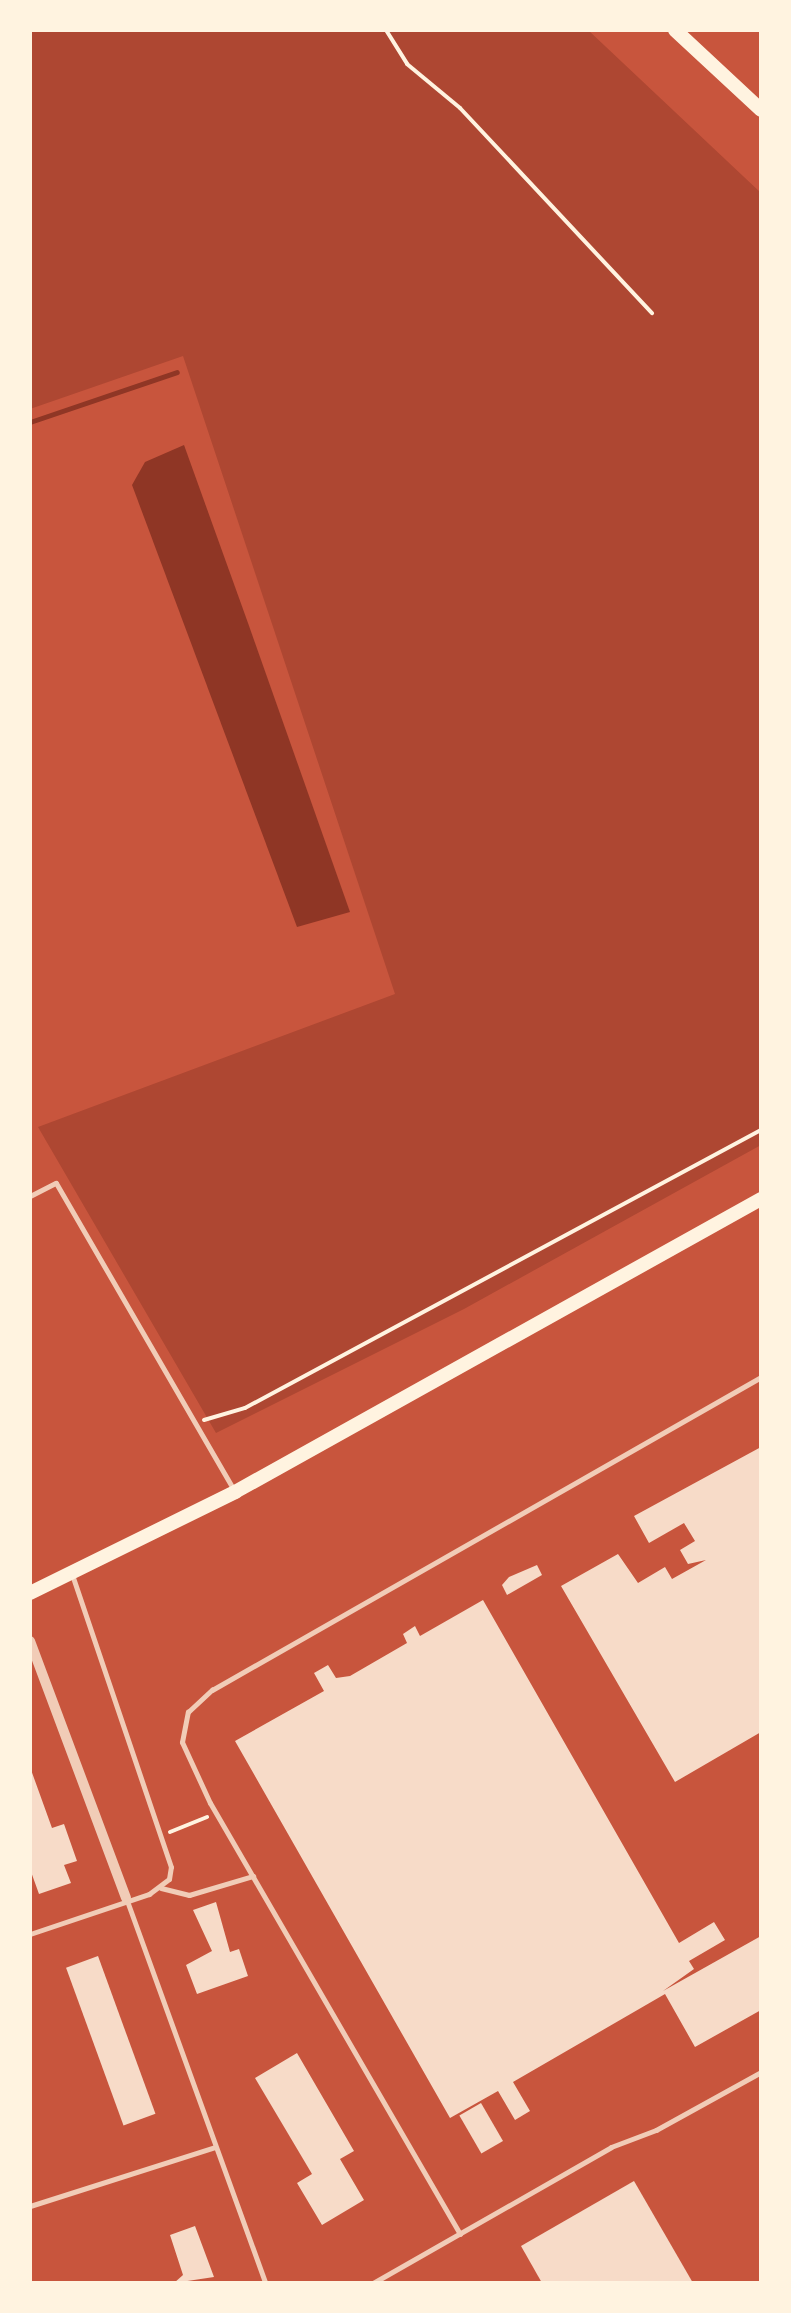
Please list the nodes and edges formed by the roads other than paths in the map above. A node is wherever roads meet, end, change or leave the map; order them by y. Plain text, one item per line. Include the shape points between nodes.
1 (674, 30) edge
2 (761, 110) edge
3 (30, 1196) edge
4 (761, 1198) edge
5 (761, 1377) edge
6 (235, 1492) junction
7 (71, 1572) junction
8 (30, 1593) edge
9 (30, 1641) edge
10 (253, 1876) junction
11 (161, 1888) junction
12 (126, 1898) junction
13 (30, 1934) edge
14 (761, 2072) edge
15 (215, 2147) junction
16 (30, 2206) edge
17 (460, 2234) junction
18 (264, 2283) edge
19 (374, 2283) edge

1 - 2 main road
3 - 6 lane via 56,1183
4 - 6 main road
5 - 10 lane via 212,1690 188,1712 182,1742
6 - 7 main road
7 - 8 main road
7 - 11 lane via 171,1868
9 - 12 street
10 - 11 lane via 189,1895
10 - 17 lane
11 - 12 lane
12 - 13 lane
12 - 15 lane
14 - 17 lane via 611,2147
15 - 16 lane
15 - 18 lane
17 - 19 lane

